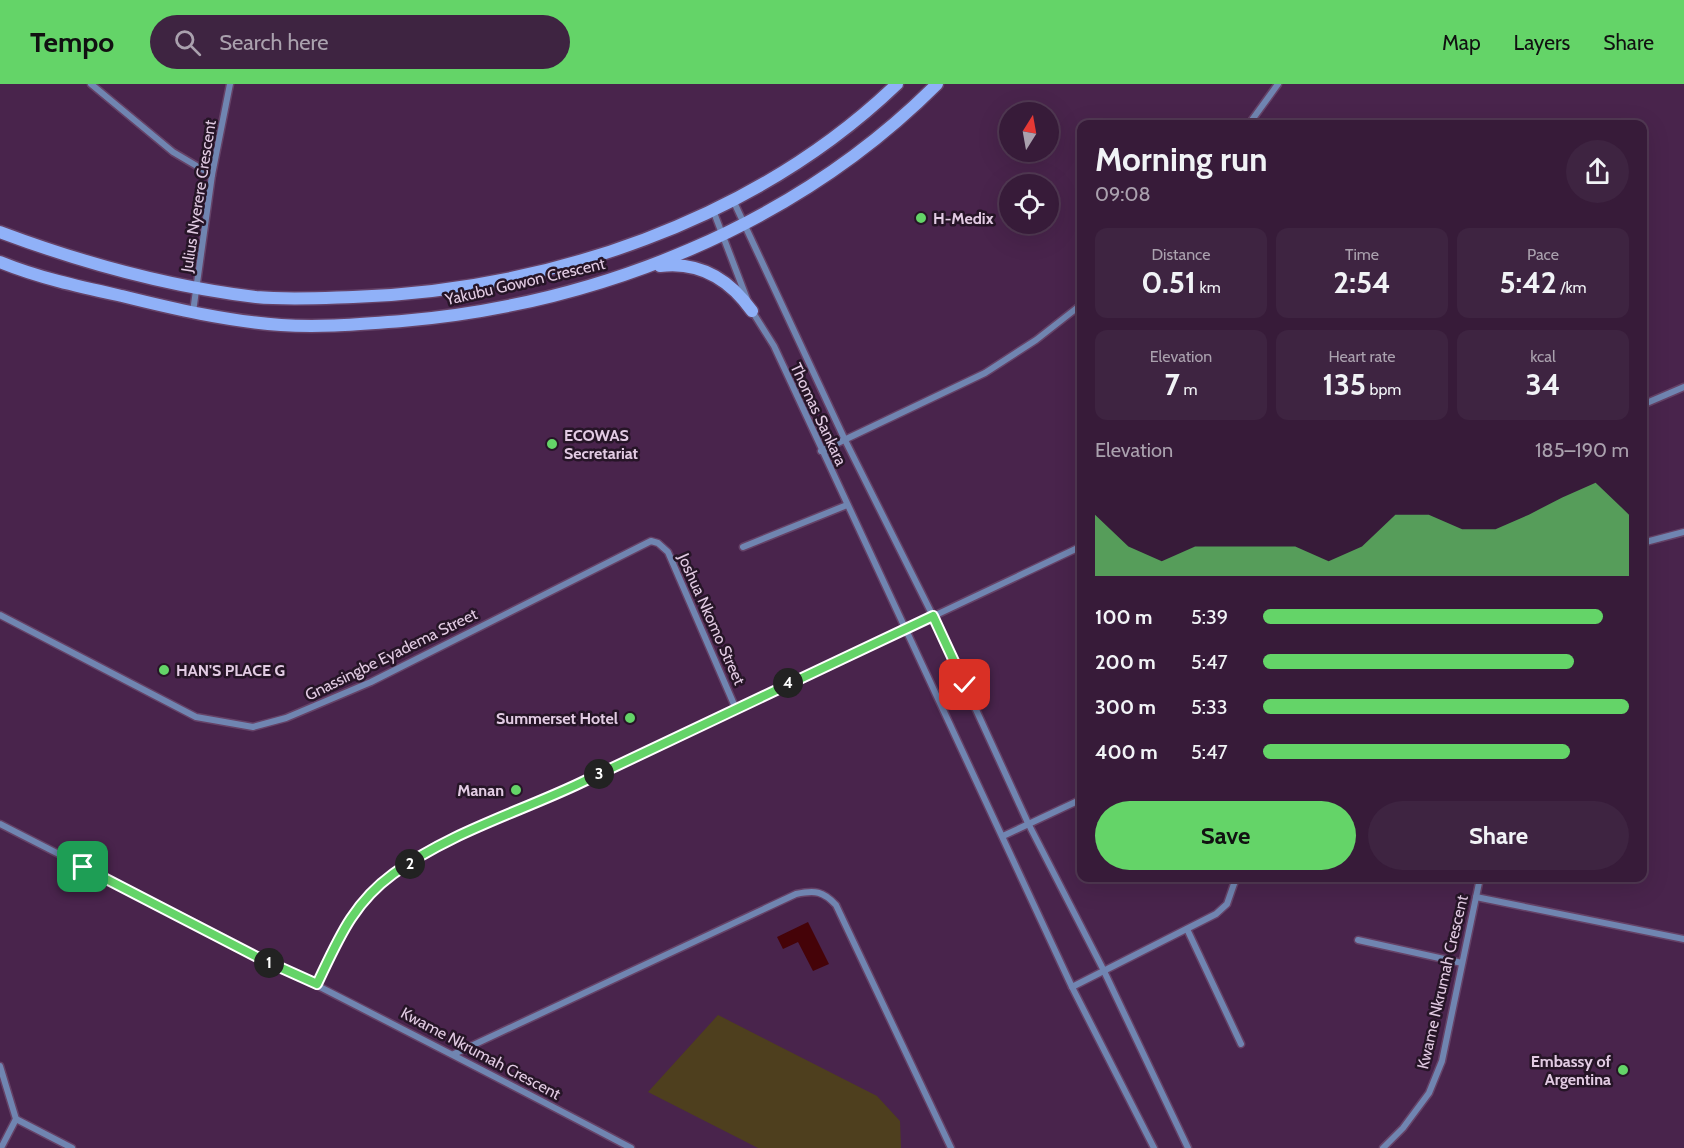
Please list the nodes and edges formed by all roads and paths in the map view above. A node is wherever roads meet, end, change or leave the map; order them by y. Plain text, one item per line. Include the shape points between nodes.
1 (91, 84) edge
2 (230, 84) edge
3 (897, 84) edge
4 (937, 84) edge
5 (1278, 84) edge
6 (1252, 120) edge
7 (212, 175) junction
8 (734, 200) junction
9 (713, 210) junction
10 (745, 224) junction
11 (0, 232) edge
12 (723, 235) junction
13 (0, 262) edge
14 (647, 268) junction
15 (197, 286) junction
16 (1077, 308) edge
17 (752, 311) junction
18 (193, 312) junction
19 (1684, 387) edge
20 (1647, 403) edge
21 (845, 440) junction
22 (821, 451) junction
23 (847, 505) junction
24 (1684, 532) edge
25 (1647, 542) edge
26 (658, 543) joint
27 (743, 547) dead end
28 (1077, 548) edge
29 (0, 615) edge
30 (933, 616) junction
31 (907, 628) junction
32 (736, 709) junction
33 (1077, 801) edge
34 (1028, 823) junction
35 (0, 824) edge
36 (1003, 836) junction
37 (1235, 882) edge
38 (1479, 882) edge
39 (1476, 897) junction
40 (1187, 929) junction
41 (1684, 939) edge
42 (1358, 940) dead end
43 (1462, 963) junction
44 (1103, 969) junction
45 (317, 984) junction
46 (1072, 987) junction
47 (1241, 1044) dead end
48 (454, 1054) junction
49 (0, 1066) edge
50 (16, 1119) junction
51 (1, 1148) edge
52 (72, 1148) edge
53 (631, 1148) edge
54 (951, 1148) edge
55 (1154, 1148) edge
56 (1188, 1148) edge
57 (1383, 1148) edge

1 - 7 street via 173,152
2 - 7 street, Julius Nyerere Crescent
3 - 8 main road, Yakubu Gowon Crescent via 811,155
4 - 10 main road, Yakubu Gowon Crescent via 860,150
5 - 6 street
7 - 15 street, Julius Nyerere Crescent
8 - 9 main road, Yakubu Gowon Crescent
8 - 10 street
9 - 12 street, Thomas Sankara
9 - 15 main road, Yakubu Gowon Crescent via 596,255 459,288 311,299 257,297
10 - 12 main road, Yakubu Gowon Crescent
10 - 21 street
11 - 15 main road, Yakubu Gowon Crescent via 103,265
12 - 14 main road, Yakubu Gowon Crescent
12 - 17 street, Thomas Sankara
13 - 18 main road, Yakubu Gowon Crescent via 76,286
14 - 17 main road via 697,268 722,278 739,292
14 - 18 main road, Yakubu Gowon Crescent via 580,289 445,317 360,325 284,325
15 - 18 street, Julius Nyerere Crescent
16 - 21 street via 985,372
17 - 22 street, Thomas Sankara via 774,346
19 - 20 street
21 - 22 street
21 - 30 street
22 - 23 street, Thomas Sankara
23 - 27 street
23 - 31 street, Thomas Sankara
24 - 25 street
26 - 29 street, Gnassingbe Eyadema Street via 640,544 371,682 286,718 253,727 196,717
26 - 32 street, Joshua Nkomo Street via 668,552
28 - 30 street
30 - 31 street
30 - 34 street
31 - 32 street
31 - 36 street, Thomas Sankara
32 - 45 street via 443,844 393,874 346,923
33 - 34 street
34 - 36 street
34 - 44 street
35 - 45 street, Kwame Nkrumah Crescent
36 - 46 street, Thomas Sankara
37 - 40 street via 1227,904
38 - 39 street, Kwame Nkrumah Crescent
39 - 41 street
39 - 43 street, Kwame Nkrumah Crescent
40 - 44 street
40 - 47 street
42 - 43 street
43 - 57 street, Kwame Nkrumah Crescent via 1442,1060 1429,1093
44 - 46 street
44 - 56 street
45 - 48 street, Kwame Nkrumah Crescent
46 - 55 street, Thomas Sankara
48 - 53 street, Kwame Nkrumah Crescent
48 - 54 street via 796,894 812,891 825,894 836,905
49 - 50 street
50 - 51 street
50 - 52 street

